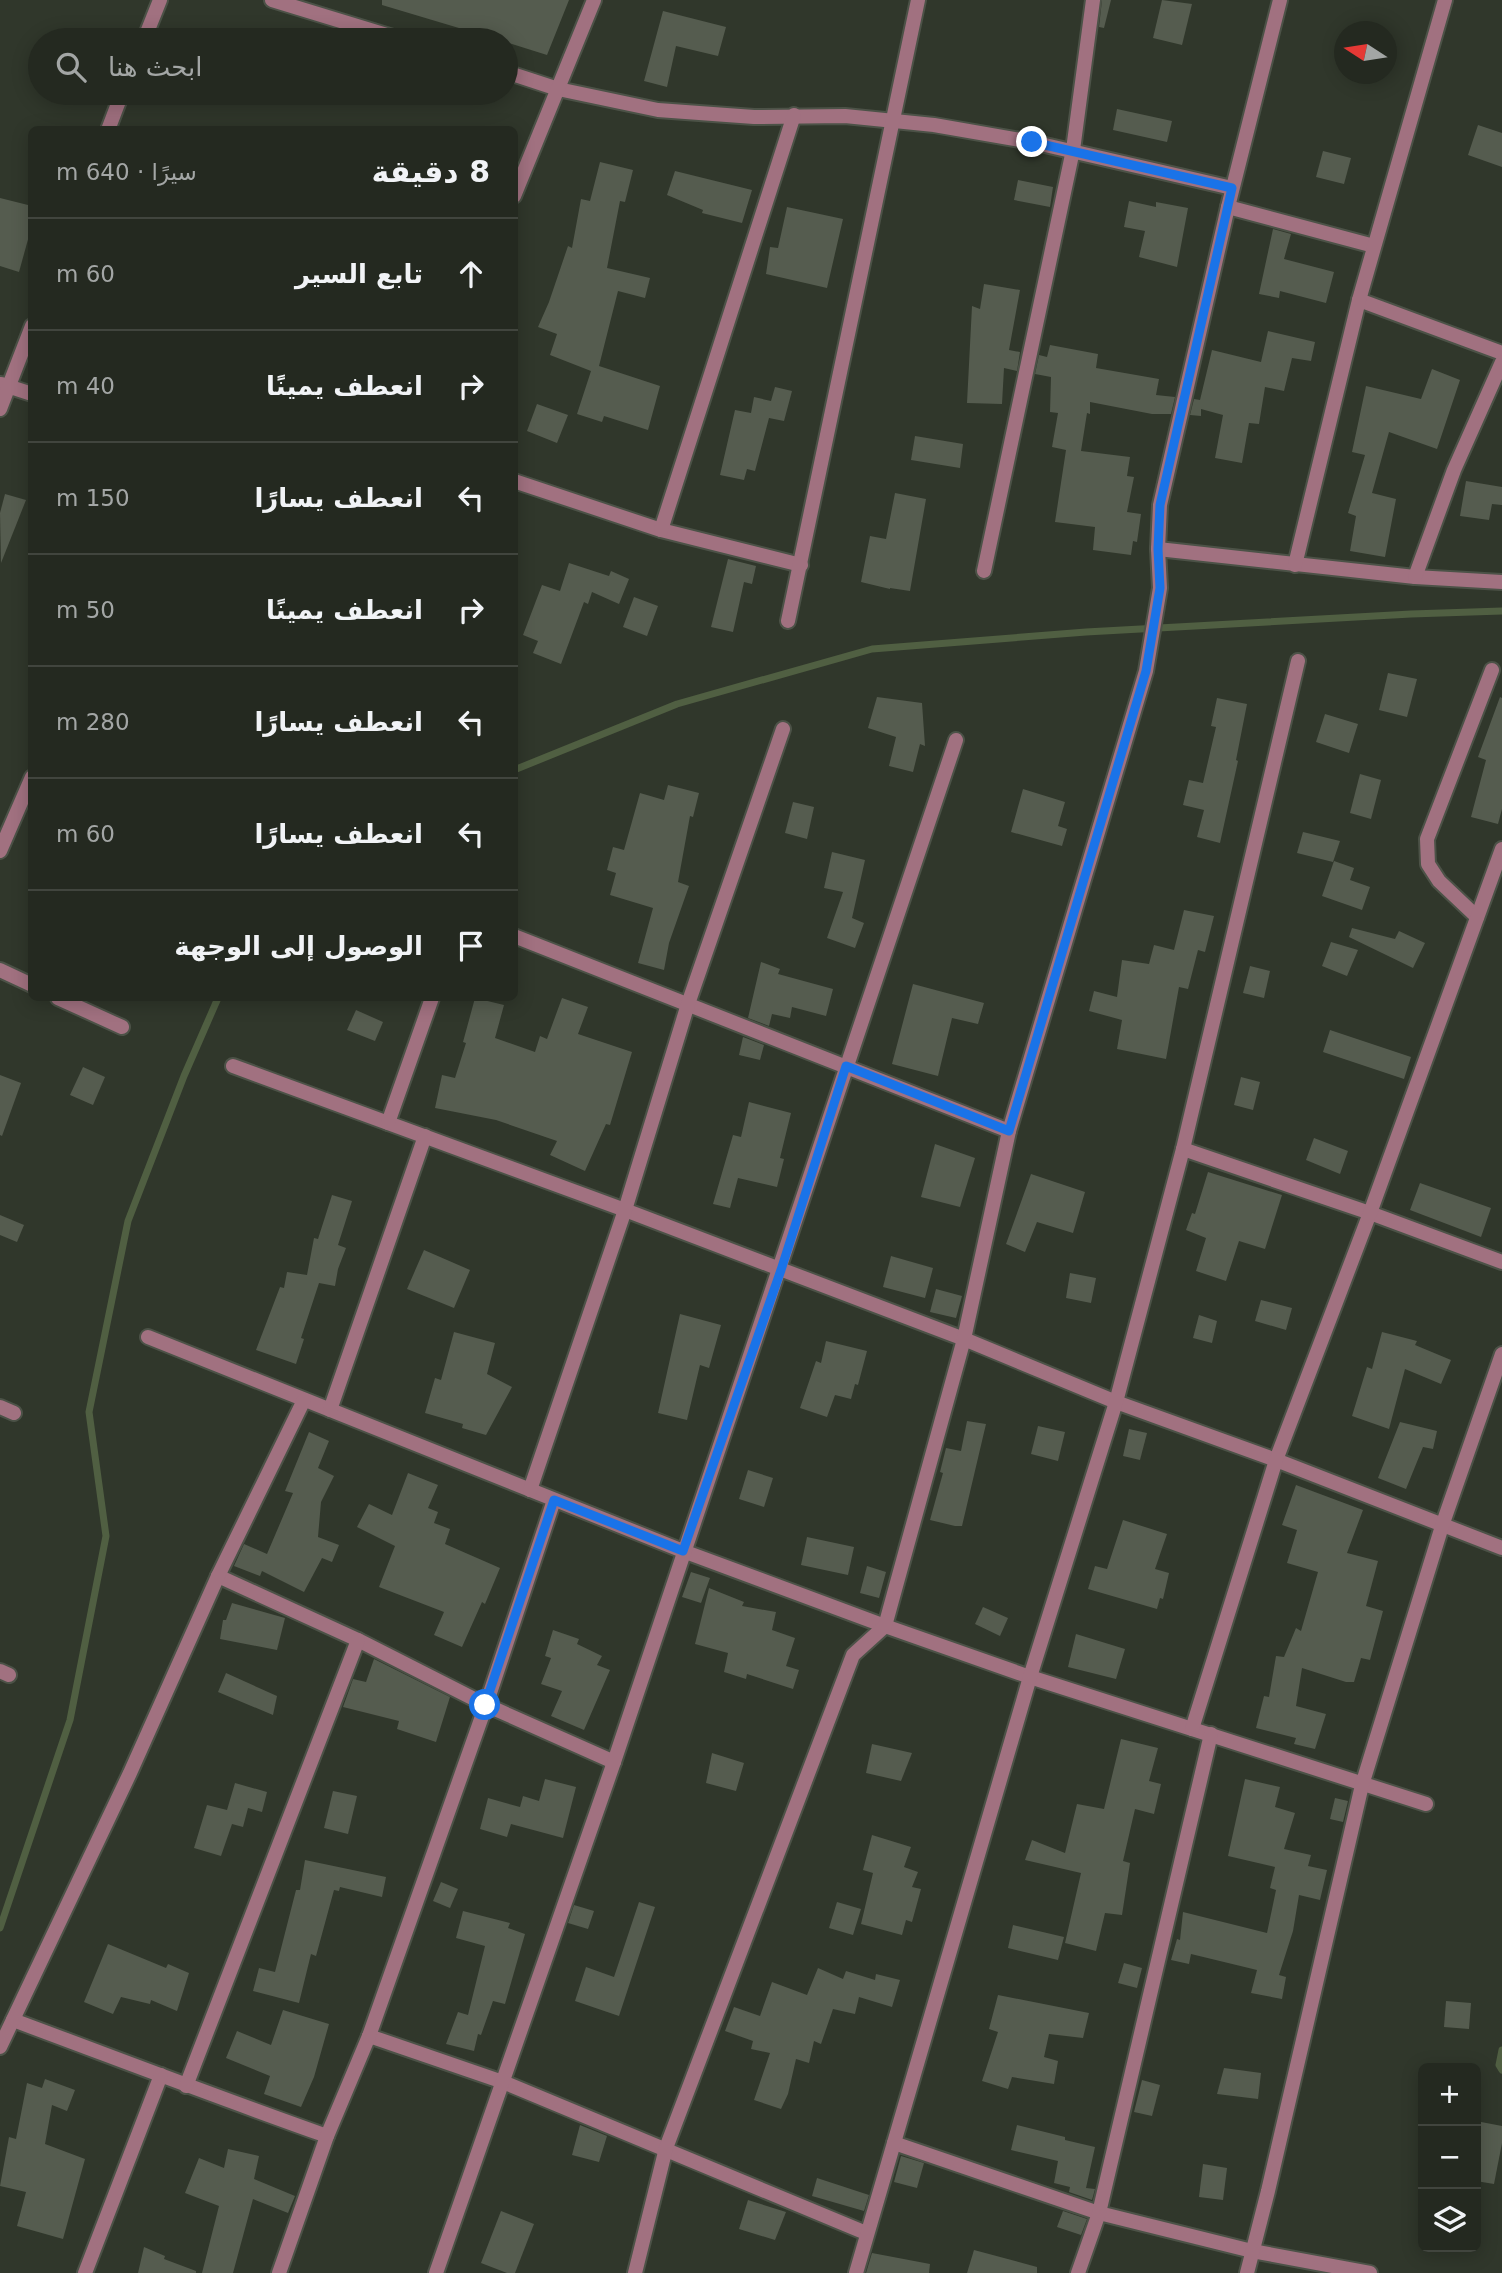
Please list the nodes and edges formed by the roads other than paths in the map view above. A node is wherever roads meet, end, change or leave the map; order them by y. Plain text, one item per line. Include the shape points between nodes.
1 (160, 0) edge
2 (272, 0) edge
3 (594, 0) edge
4 (918, 0) edge
5 (1093, 0) edge
6 (1280, 0) edge
7 (1445, 0) edge
8 (149, 28) edge
9 (364, 28) edge
10 (518, 76) edge
11 (558, 89) junction
12 (117, 105) edge
13 (794, 115) junction
14 (893, 121) junction
15 (110, 126) edge
16 (1073, 150) junction
17 (518, 186) edge
18 (1232, 188) junction
19 (1228, 206) junction
20 (1374, 246) junction
21 (1359, 300) junction
22 (28, 335) edge
23 (1502, 353) edge
24 (1502, 362) edge
25 (5, 385) edge
26 (28, 393) edge
27 (0, 409) edge
28 (518, 482) edge
29 (661, 530) junction
30 (1158, 549) junction
31 (801, 565) junction
32 (1295, 565) junction
33 (984, 571) dead end
34 (1415, 577) junction
35 (1502, 582) edge
36 (788, 621) dead end
37 (1298, 661) dead end
38 (1492, 670) dead end
39 (783, 729) dead end
40 (956, 740) dead end
41 (28, 789) edge
42 (1502, 849) edge
43 (0, 850) edge
44 (1477, 917) junction
45 (518, 938) edge
46 (0, 970) edge
47 (28, 983) edge
48 (65, 1001) edge
49 (431, 1001) edge
50 (688, 1004) junction
51 (122, 1027) dead end
52 (233, 1066) dead end
53 (846, 1066) junction
54 (388, 1123) junction
55 (1009, 1131) junction
56 (425, 1136) junction
57 (1183, 1149) junction
58 (625, 1210) junction
59 (1370, 1213) junction
60 (1502, 1262) edge
61 (781, 1270) junction
62 (148, 1337) dead end
63 (964, 1339) junction
64 (1502, 1354) edge
65 (304, 1400) junction
66 (1116, 1402) junction
67 (330, 1410) junction
68 (1276, 1460) junction
69 (530, 1490) junction
70 (554, 1500) junction
71 (1443, 1523) junction
72 (1502, 1548) edge
73 (683, 1551) junction
74 (218, 1576) junction
75 (885, 1626) junction
76 (358, 1640) junction
77 (1030, 1677) junction
78 (485, 1705) junction
79 (1192, 1729) junction
80 (1211, 1734) junction
81 (614, 1762) junction
82 (1362, 1785) junction
83 (1426, 1804) dead end
84 (13, 2020) junction
85 (369, 2036) junction
86 (0, 2047) edge
87 (161, 2075) junction
88 (503, 2082) junction
89 (186, 2086) junction
90 (327, 2136) junction
91 (894, 2143) junction
92 (666, 2148) junction
93 (1098, 2213) junction
94 (866, 2234) junction
95 (1252, 2251) junction
96 (85, 2273) edge
97 (279, 2273) edge
98 (436, 2273) edge
99 (635, 2273) edge
100 (856, 2273) edge
101 (1078, 2273) edge
102 (1247, 2273) edge
103 (1370, 2273) edge

1 - 8 street
2 - 9 street
3 - 11 street
4 - 14 street
5 - 16 street
6 - 18 street
7 - 20 street
10 - 11 street
11 - 13 street via 658,110
11 - 17 street
12 - 15 street
13 - 14 street
13 - 29 street
14 - 16 street
14 - 31 street
16 - 18 street
16 - 33 street
18 - 19 street
19 - 20 street
19 - 30 street via 1160,505
20 - 21 street
21 - 23 street
21 - 32 street
22 - 25 street
24 - 34 street via 1454,470
25 - 26 street
25 - 27 street
28 - 29 street
29 - 31 street
30 - 32 street
30 - 55 street via 1160,588 1146,671
31 - 36 street
32 - 34 street
34 - 35 street
37 - 57 street
38 - 44 street via 1427,839 1428,864
39 - 50 street
40 - 53 street
41 - 43 street
42 - 44 street
44 - 59 street
45 - 50 street
46 - 47 street
48 - 51 street
49 - 54 street
50 - 53 street
50 - 58 street
52 - 54 street
53 - 55 street
53 - 61 street
54 - 56 street
55 - 63 street
56 - 58 street
56 - 67 street
57 - 59 street
57 - 66 street
58 - 61 street
58 - 69 street
59 - 60 street
59 - 68 street
61 - 63 street
61 - 73 street
62 - 65 street
63 - 66 street
63 - 75 street
64 - 71 street
65 - 67 street
65 - 74 street
66 - 68 street
66 - 77 street
67 - 69 street
68 - 71 street
68 - 79 street
69 - 70 street
70 - 73 street
70 - 78 street
71 - 72 street
71 - 82 street
73 - 75 street
73 - 81 street
74 - 76 street
74 - 84 street
75 - 77 street
75 - 92 street via 853,1655
76 - 78 street
76 - 89 street
77 - 79 street
77 - 91 street
78 - 81 street
78 - 85 street
79 - 80 street
80 - 82 street
80 - 93 street
81 - 88 street
82 - 83 street
82 - 95 street
84 - 86 street
84 - 87 street
85 - 88 street
85 - 90 street
87 - 89 street
87 - 96 street
88 - 92 street
88 - 98 street
89 - 90 street
90 - 97 street
91 - 93 street
91 - 94 street
92 - 94 street
92 - 99 street
93 - 95 street
93 - 101 street
94 - 100 street
95 - 102 street
95 - 103 street

